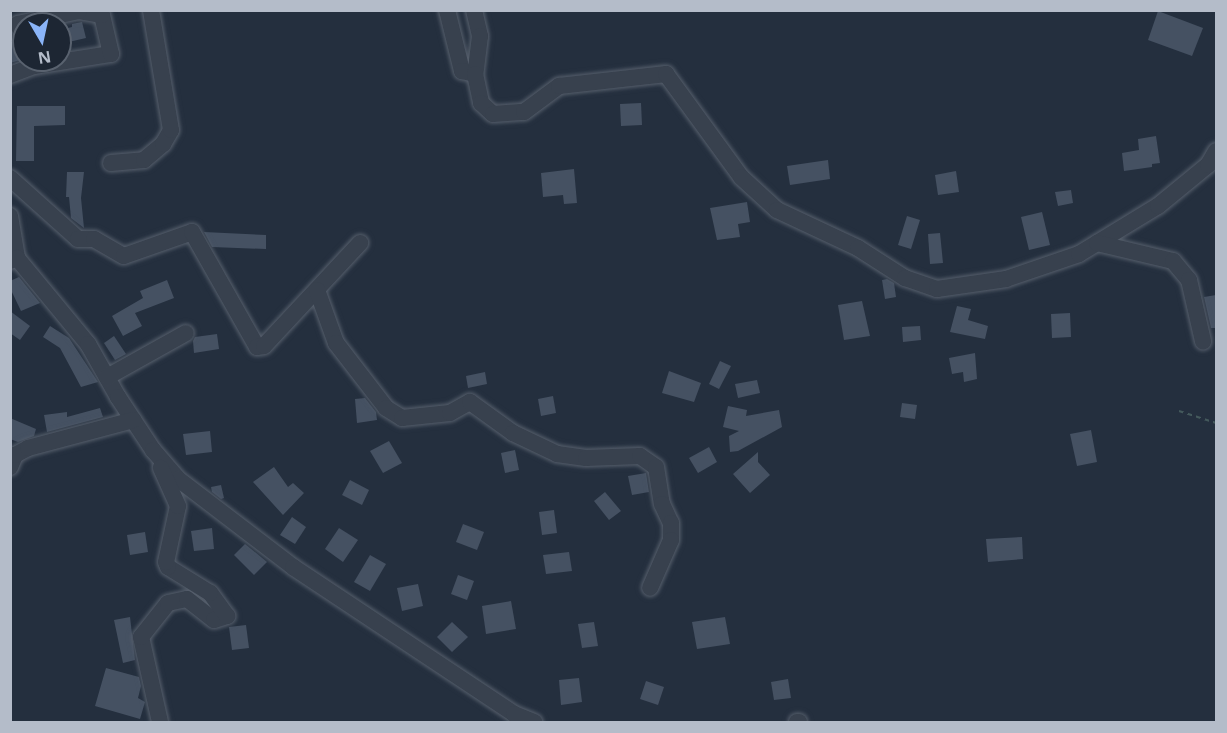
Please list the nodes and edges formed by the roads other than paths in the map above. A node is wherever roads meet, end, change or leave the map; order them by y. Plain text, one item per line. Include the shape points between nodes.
1 (151, 10) edge
2 (447, 10) edge
3 (474, 10) edge
4 (72, 13) edge
5 (72, 58) edge
6 (476, 74) junction
7 (111, 163) dead end
8 (1214, 163) edge
9 (10, 178) edge
10 (10, 216) edge
11 (360, 243) dead end
12 (1097, 243) junction
13 (14, 260) edge
14 (317, 290) junction
15 (186, 333) dead end
16 (1203, 341) dead end
17 (107, 377) junction
18 (133, 420) junction
19 (153, 450) junction
20 (10, 467) edge
21 (650, 588) dead end
22 (160, 723) edge
23 (534, 723) edge

1 - 7 street via 171,130 163,144 144,160
2 - 6 street via 462,71
3 - 6 street via 480,36
4 - 5 street via 102,15 111,54
6 - 12 street via 481,103 493,114 506,115 524,112 560,86 666,74 741,177 777,210 858,248 904,278 937,289 1006,279 1079,254
8 - 12 street via 1158,206
9 - 14 street via 78,239 94,239 124,256 192,232 257,347 264,346
10 - 13 street
11 - 14 street
12 - 16 street via 1173,261 1189,280
13 - 17 street via 88,344
14 - 21 street via 336,343 386,408 402,418 450,413 470,402 513,433 557,454 586,458 640,456 656,467 662,504 671,523 671,540
15 - 17 street
17 - 18 street
18 - 19 street
18 - 20 street via 28,448 15,455
19 - 22 street via 178,506 168,567 210,593 227,616 214,621 187,599 168,603 141,637
19 - 23 street via 178,479 293,567 514,714

